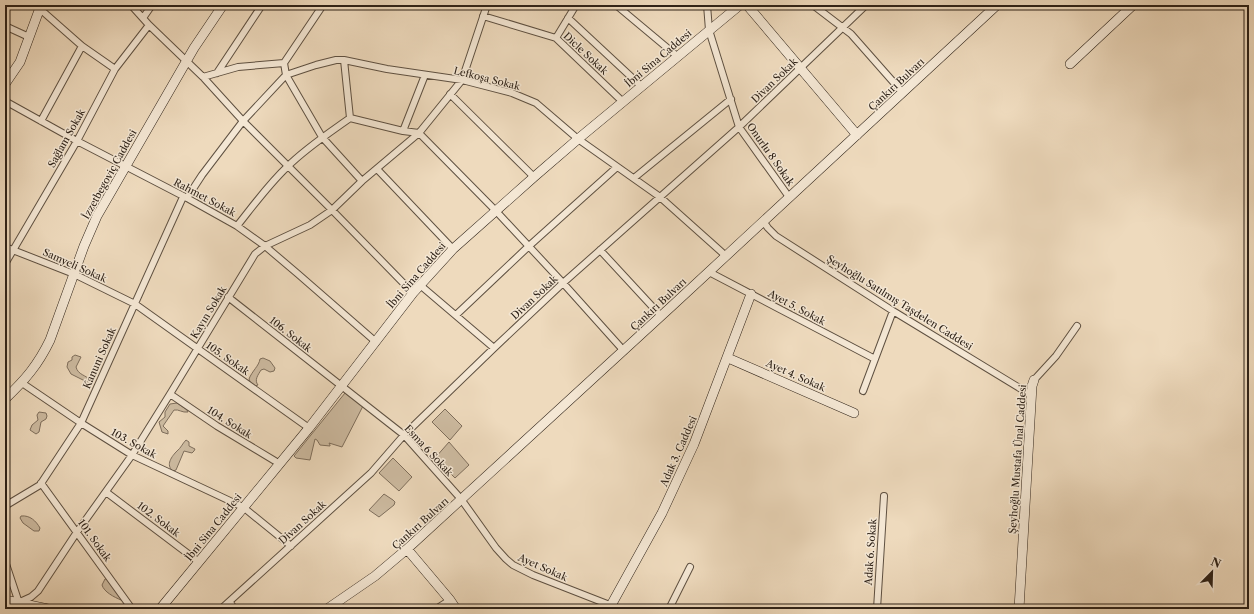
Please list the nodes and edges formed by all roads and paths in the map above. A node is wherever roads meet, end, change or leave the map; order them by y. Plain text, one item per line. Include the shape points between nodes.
1 (131, 5) edge
2 (152, 5) edge
3 (223, 5) edge
4 (262, 5) edge
5 (323, 5) edge
6 (487, 5) edge
7 (576, 5) edge
8 (616, 5) edge
9 (707, 5) edge
10 (740, 5) edge
11 (747, 5) edge
12 (813, 5) edge
13 (866, 5) edge
14 (997, 5) edge
15 (1133, 5) edge
16 (40, 7) edge
17 (484, 16) junction
18 (143, 18) junction
19 (568, 18) junction
20 (5, 26) edge
21 (149, 26) junction
22 (844, 28) junction
23 (708, 30) junction
24 (29, 38) junction
25 (556, 38) junction
26 (82, 46) junction
27 (677, 56) junction
28 (344, 60) junction
29 (186, 61) junction
30 (284, 63) junction
31 (1070, 64) dead end
32 (800, 68) junction
33 (115, 69) junction
34 (217, 73) junction
35 (286, 75) junction
36 (425, 75) junction
37 (203, 77) junction
38 (462, 80) junction
39 (5, 84) edge
40 (641, 86) junction
41 (903, 93) junction
42 (450, 94) junction
43 (731, 100) junction
44 (5, 101) edge
45 (623, 102) junction
46 (350, 118) junction
47 (40, 121) junction
48 (243, 121) junction
49 (739, 127) junction
50 (403, 131) junction
51 (419, 133) junction
52 (857, 135) junction
53 (322, 137) junction
54 (578, 139) junction
55 (77, 141) junction
56 (288, 166) junction
57 (126, 167) junction
58 (617, 167) junction
59 (377, 168) junction
60 (534, 176) junction
61 (634, 178) junction
62 (362, 181) junction
63 (185, 197) junction
64 (660, 197) junction
65 (789, 197) junction
66 (332, 210) junction
67 (496, 211) junction
68 (763, 221) junction
69 (237, 226) junction
70 (265, 246) junction
71 (528, 246) junction
72 (5, 247) edge
73 (14, 249) junction
74 (453, 249) junction
75 (600, 250) junction
76 (726, 256) junction
77 (5, 264) edge
78 (709, 272) junction
79 (74, 274) junction
80 (563, 283) junction
81 (420, 285) junction
82 (413, 293) junction
83 (751, 294) junction
84 (228, 297) junction
85 (135, 304) junction
86 (893, 312) junction
87 (456, 315) junction
88 (661, 316) junction
89 (1077, 326) dead end
90 (376, 342) junction
91 (197, 348) junction
92 (494, 348) junction
93 (624, 351) junction
94 (728, 358) junction
95 (875, 359) junction
96 (1034, 380) joint
97 (22, 383) junction
98 (342, 386) junction
99 (863, 391) dead end
100 (170, 394) junction
101 (1031, 395) junction
102 (5, 399) edge
103 (854, 413) dead end
104 (81, 423) junction
105 (309, 428) junction
106 (404, 436) junction
107 (132, 455) junction
108 (280, 464) junction
109 (41, 483) junction
110 (106, 492) junction
111 (884, 496) dead end
112 (461, 499) junction
113 (5, 506) edge
114 (244, 507) junction
115 (77, 532) junction
116 (291, 546) junction
117 (407, 549) junction
118 (5, 561) edge
119 (199, 562) junction
120 (690, 567) dead end
121 (5, 600) edge
122 (450, 600) junction
123 (230, 602) junction
124 (21, 606) edge
125 (610, 607) edge
126 (48, 609) edge
127 (132, 609) edge
128 (160, 609) edge
129 (221, 609) edge
130 (234, 609) edge
131 (327, 609) edge
132 (436, 609) edge
133 (456, 609) edge
134 (620, 609) edge
135 (669, 609) edge
136 (877, 609) edge
137 (1019, 609) edge

1 - 18 street
2 - 18 street
3 - 29 street, İzzetbegoviç Caddesi
4 - 34 street
5 - 30 street
6 - 17 street
7 - 19 street
8 - 27 street
9 - 23 street, Onurlu 8 Sokak
10 - 23 street, İbni Sina Caddesi
11 - 32 street
12 - 22 street
13 - 22 street, Divan Sokak
14 - 41 street, Çankırı Bulvarı
15 - 31 street
16 - 24 street
16 - 26 street
17 - 25 street, Dicle Sokak
17 - 38 street
18 - 21 street
19 - 25 street
19 - 40 street
20 - 24 street
21 - 29 street
21 - 33 street, Sağlam Sokak
22 - 32 street, Divan Sokak
22 - 41 street
23 - 27 street, İbni Sina Caddesi
23 - 43 street, Onurlu 8 Sokak
24 - 39 street via 20,62
25 - 45 street, Dicle Sokak
26 - 33 street
26 - 47 street
27 - 40 street, İbni Sina Caddesi
28 - 35 street, Lefkoşa Sokak via 316,65
28 - 36 street, Lefkoşa Sokak via 387,70
28 - 46 street
29 - 37 street
29 - 57 street, İzzetbegoviç Caddesi
30 - 34 street via 238,67
30 - 35 street
32 - 49 street, Divan Sokak
32 - 52 street
33 - 55 street, Sağlam Sokak
34 - 37 street
35 - 48 street, Kanuni Sokak
35 - 53 street
36 - 38 street, Lefkoşa Sokak
36 - 50 street
37 - 48 street
38 - 42 street, Kayın Sokak
38 - 54 street, Lefkoşa Sokak via 512,93 536,103
40 - 45 street, İbni Sina Caddesi
41 - 52 street, Çankırı Bulvarı
42 - 51 street, Kayın Sokak
42 - 60 street
43 - 49 street, Onurlu 8 Sokak
43 - 61 street
44 - 47 street, Rahmet Sokak
45 - 54 street, İbni Sina Caddesi
46 - 50 street
46 - 53 street
47 - 55 street, Rahmet Sokak
48 - 56 street
48 - 63 street, Kanuni Sokak
49 - 64 street, Divan Sokak
49 - 65 street, Onurlu 8 Sokak
50 - 51 street
51 - 59 street, Kayın Sokak
51 - 67 street
52 - 65 street, Çankırı Bulvarı
53 - 56 street
53 - 62 street
54 - 58 street, Lefkoşa Sokak
54 - 60 street, İbni Sina Caddesi
55 - 57 street, Rahmet Sokak
55 - 73 street, Sağlam Sokak
56 - 66 street
56 - 69 street
57 - 63 street, Rahmet Sokak
57 - 79 street, İzzetbegoviç Caddesi via 97,216
58 - 61 street, Lefkoşa Sokak
58 - 71 street
59 - 62 street, Kayın Sokak
59 - 74 street
60 - 67 street, İbni Sina Caddesi
61 - 64 street, Lefkoşa Sokak
62 - 66 street, Kayın Sokak
63 - 69 street, Rahmet Sokak
63 - 85 street, Kanuni Sokak
64 - 75 street, Divan Sokak
64 - 76 street, Lefkoşa Sokak
65 - 68 street, Çankırı Bulvarı
66 - 70 street, Kayın Sokak via 310,225
66 - 82 street
67 - 71 street
67 - 74 street, İbni Sina Caddesi
68 - 76 street, Çankırı Bulvarı
68 - 86 street, Şeyhoğlu Satılmış Taşdelen Caddesi via 776,236
69 - 70 street, Rahmet Sokak
70 - 84 street, Kayın Sokak via 255,254
70 - 90 street, Rahmet Sokak
71 - 80 street
71 - 87 street
72 - 73 street, Samyeli Sokak
73 - 77 street, Sağlam Sokak
73 - 79 street, Samyeli Sokak
74 - 81 street, İbni Sina Caddesi
75 - 80 street, Divan Sokak
75 - 88 street
76 - 78 street, Çankırı Bulvarı
78 - 83 street, Ayet 5. Sokak
78 - 88 street, Çankırı Bulvarı
79 - 85 street, Samyeli Sokak
79 - 97 street, İzzetbegoviç Caddesi via 50,340 36,366
80 - 92 street, Divan Sokak
80 - 93 street
81 - 82 street, İbni Sina Caddesi
81 - 87 street
82 - 90 street, İbni Sina Caddesi
83 - 94 street, Adak 3. Caddesi
83 - 95 street, Ayet 5. Sokak
84 - 91 street, Kayın Sokak
84 - 98 street, 106. Sokak
85 - 91 street, 105. Sokak
85 - 104 street, Kanuni Sokak
86 - 95 street
86 - 101 street, Şeyhoğlu Satılmış Taşdelen Caddesi
87 - 92 street
88 - 93 street, Çankırı Bulvarı
89 - 96 street, Şeyhoğlu Mustafa Ünal Caddesi via 1056,356
90 - 98 street, İbni Sina Caddesi
91 - 100 street, Kayın Sokak
91 - 105 street, 105. Sokak
92 - 106 street, Divan Sokak
93 - 112 street, Çankırı Bulvarı
94 - 103 street, Ayet 4. Sokak
94 - 125 street, Adak 3. Caddesi via 670,497
95 - 99 street
96 - 101 street, Şeyhoğlu Mustafa Ünal Caddesi
97 - 102 street, İzzetbegoviç Caddesi
97 - 104 street, 103. Sokak
98 - 105 street, İbni Sina Caddesi
98 - 106 street, Esma 6 Sokak
100 - 107 street, Kayın Sokak
100 - 108 street, 104. Sokak
101 - 137 street, Şeyhoğlu Mustafa Ünal Caddesi
104 - 107 street, 103. Sokak
104 - 109 street, Kanuni Sokak
105 - 108 street, İbni Sina Caddesi
106 - 112 street, Esma 6 Sokak
106 - 116 street, Divan Sokak via 371,473
107 - 110 street, Kayın Sokak
107 - 114 street, 103. Sokak
108 - 114 street, İbni Sina Caddesi
109 - 113 street, Kanuni Sokak
109 - 115 street, 101. Sokak
110 - 115 street, Kayın Sokak
110 - 119 street, 102. Sokak
111 - 136 street, Adak 6. Sokak
112 - 117 street, Çankırı Bulvarı
112 - 125 street, Ayet Sokak via 496,548 513,565
114 - 116 street, 103. Sokak
114 - 119 street, İbni Sina Caddesi
115 - 124 street, Kayın Sokak via 38,591
115 - 127 street, 101. Sokak
116 - 123 street, Divan Sokak
117 - 122 street
117 - 131 street, Çankırı Bulvarı via 375,576
118 - 124 street
119 - 128 street, İbni Sina Caddesi
120 - 135 street
121 - 124 street
122 - 132 street
122 - 133 street
123 - 129 street, Divan Sokak
123 - 130 street
124 - 126 street
125 - 134 street, Ayet Sokak

